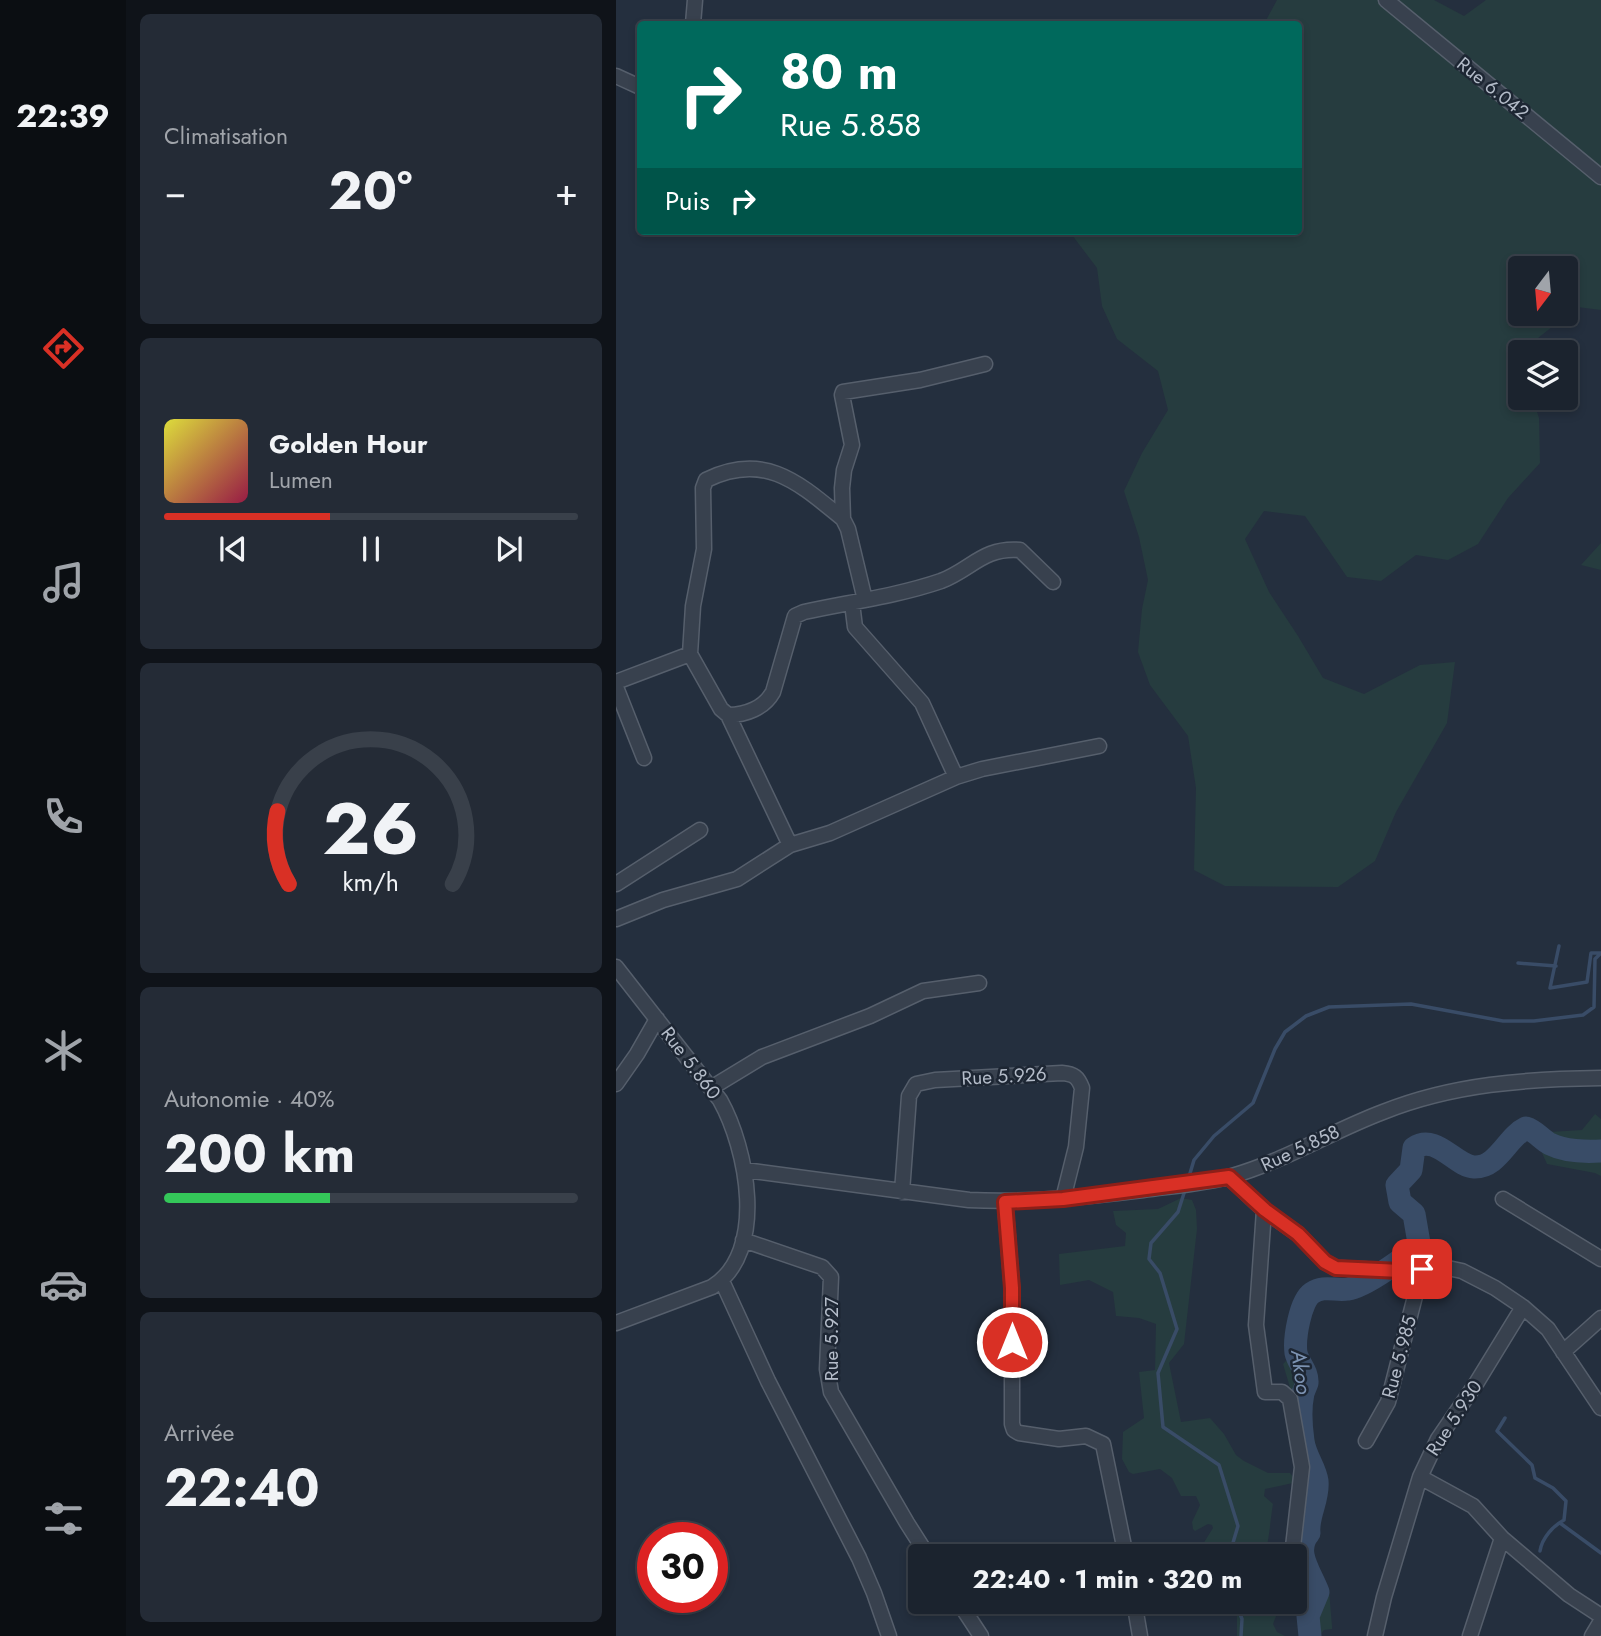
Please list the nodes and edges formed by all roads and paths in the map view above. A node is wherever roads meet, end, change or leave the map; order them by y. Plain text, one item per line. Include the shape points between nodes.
1 (695, 0) edge
2 (1386, 0) edge
3 (693, 21) edge
4 (616, 76) edge
5 (637, 86) edge
6 (1601, 177) edge
7 (985, 364) dead end
8 (843, 519) junction
9 (1054, 582) dead end
10 (859, 602) junction
11 (690, 653) junction
12 (616, 684) edge
13 (728, 715) junction
14 (1099, 746) dead end
15 (644, 758) dead end
16 (956, 777) junction
17 (700, 830) dead end
18 (790, 845) junction
19 (616, 884) edge
20 (616, 919) edge
21 (616, 967) edge
22 (979, 983) dead end
23 (657, 1019) junction
24 (1601, 1078) edge
25 (616, 1084) edge
26 (711, 1088) junction
27 (745, 1170) junction
28 (1229, 1177) junction
29 (902, 1192) junction
30 (1063, 1199) junction
31 (1503, 1199) dead end
32 (1005, 1202) junction
33 (1265, 1210) junction
34 (743, 1240) junction
35 (1601, 1259) edge
36 (1422, 1269) junction
37 (722, 1281) junction
38 (1523, 1307) junction
39 (1601, 1318) edge
40 (616, 1322) edge
41 (1563, 1352) junction
42 (1601, 1408) edge
43 (1366, 1441) dead end
44 (1420, 1478) junction
45 (1502, 1538) junction
46 (920, 1544) edge
47 (1124, 1544) edge
48 (1293, 1544) edge
49 (967, 1614) edge
50 (1136, 1614) edge
51 (1601, 1619) edge
52 (890, 1636) edge
53 (981, 1636) edge
54 (1140, 1636) edge
55 (1375, 1636) edge
56 (1470, 1636) edge
57 (1592, 1636) edge

1 - 3 street
2 - 6 street, Rue 6.042
4 - 5 street
7 - 8 street via 843,392 852,445 844,470
8 - 10 street
8 - 11 street via 793,479 774,471 734,470 706,480 704,549
9 - 10 street via 1020,550 1003,549 943,580
10 - 13 street via 795,616 767,702
10 - 16 street via 855,627 922,703
11 - 12 street
11 - 13 street
12 - 15 street
13 - 18 street
14 - 16 street
16 - 18 street via 830,833
17 - 19 street
18 - 20 street via 737,879
21 - 23 street, Rue 5.860
22 - 26 street via 923,991 762,1056
23 - 25 street
23 - 26 street, Rue 5.860
24 - 28 street, Rue 5.858 via 1537,1079 1438,1093 1385,1110 1292,1156
26 - 27 street, Rue 5.860 via 727,1113
27 - 29 street, Rue 5.858
27 - 34 street, Rue 5.860
28 - 30 street, Rue 5.858
28 - 33 street
29 - 30 street, Rue 5.926 via 909,1096 916,1084 1062,1073 1073,1074 1082,1088 1076,1147
29 - 32 street, Rue 5.858
30 - 32 street, Rue 5.858
31 - 35 street
32 - 47 street via 1012,1288 1014,1430 1050,1438 1086,1436 1104,1444
33 - 36 street via 1336,1268
33 - 48 street via 1256,1325 1265,1392 1282,1392 1290,1399 1302,1467
34 - 37 street, Rue 5.860 via 738,1259
34 - 46 street, Rue 5.927 via 822,1267 831,1277 827,1369 831,1392
36 - 38 street via 1443,1266 1462,1271
36 - 43 street, Rue 5.985 via 1388,1402
37 - 40 street
37 - 52 street via 859,1558
38 - 41 street via 1548,1329
38 - 44 street, Rue 5.930 via 1438,1439
39 - 41 street
41 - 42 street
44 - 45 street, Rue 5.930 via 1473,1506
44 - 55 street
45 - 51 street, Rue 5.930
45 - 56 street
49 - 53 street
50 - 54 street
51 - 57 street

